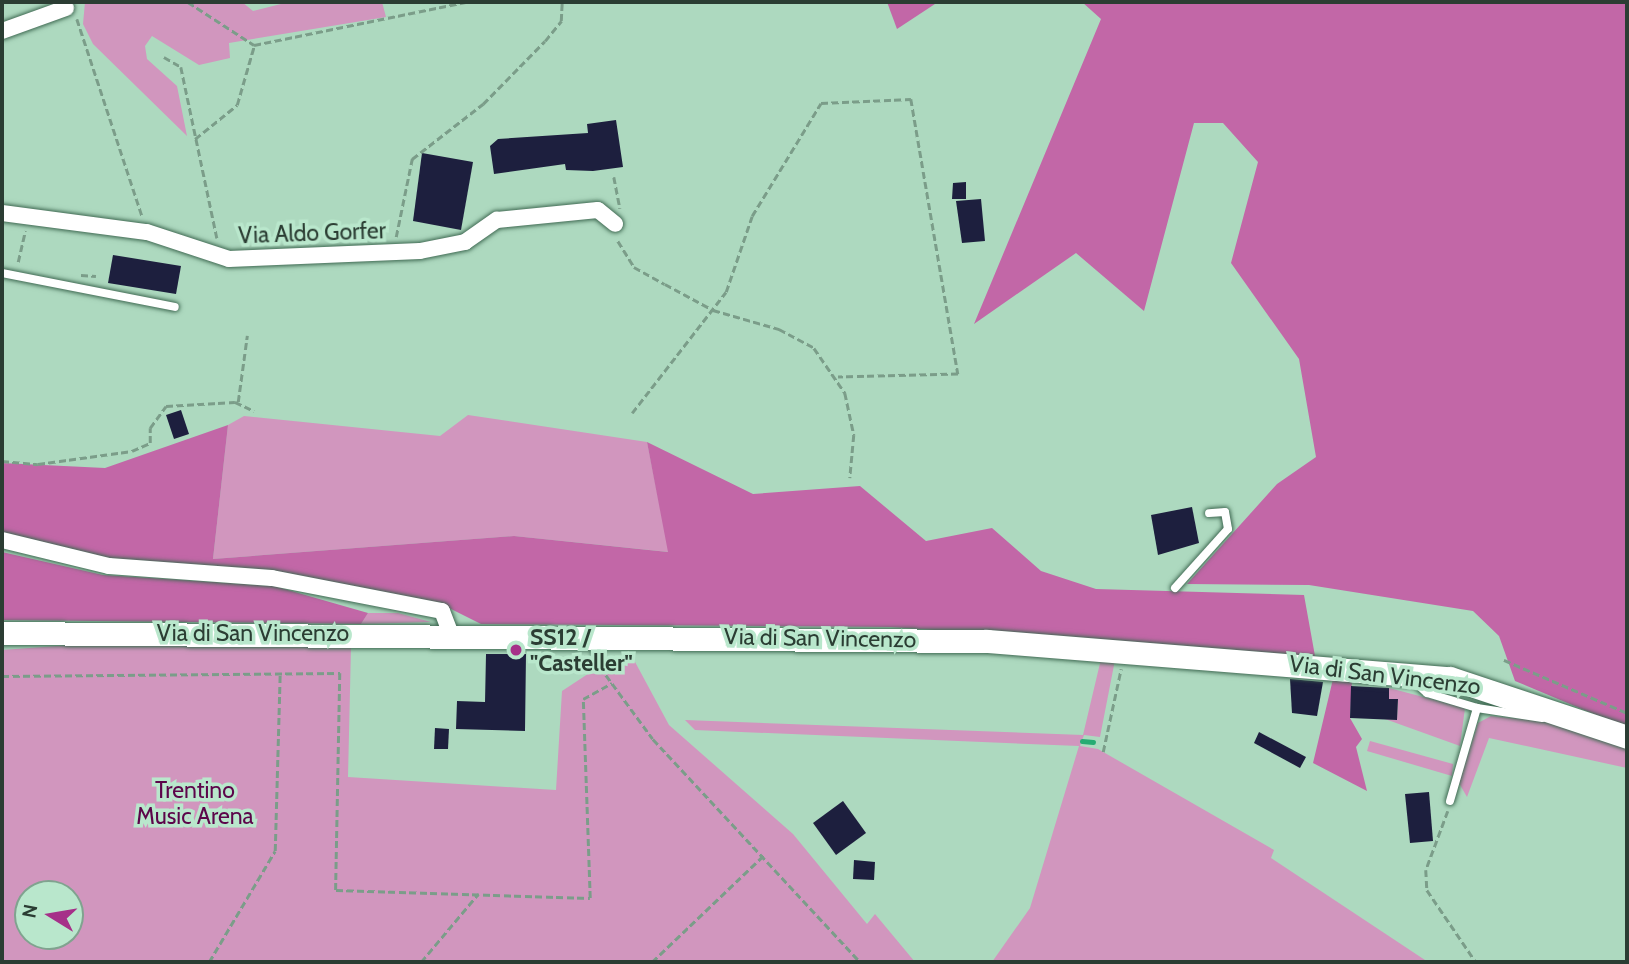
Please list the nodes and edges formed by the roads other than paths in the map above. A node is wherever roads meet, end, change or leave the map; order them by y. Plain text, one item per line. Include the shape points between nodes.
1 (72, 10) road end
2 (2, 31) edge
3 (2, 213) edge
4 (615, 224) road end
5 (2, 273) edge
6 (175, 307) dead end
7 (1209, 513) dead end
8 (2, 540) edge
9 (1175, 588) dead end
10 (2, 634) edge
11 (451, 635) junction
12 (591, 635) junction
13 (600, 666) road end
14 (1405, 673) junction
15 (1477, 708) junction
16 (1568, 716) junction
17 (1627, 737) edge
18 (1450, 801) road end

1 - 2 street
3 - 4 street, Via Aldo Gorfer via 147,232 229,259 393,253 465,242 497,220 598,210
5 - 6 lane
7 - 9 lane via 1225,512 1228,529
8 - 11 street via 109,566 272,578 442,611
10 - 11 main road, Via di San Vincenzo
11 - 12 main road, Via di San Vincenzo
12 - 13 lane
12 - 14 main road, Via di San Vincenzo via 987,641
14 - 15 lane via 1427,693
14 - 16 main road, Via di San Vincenzo via 1480,684
15 - 16 lane
15 - 18 lane
16 - 17 main road, Via di San Vincenzo

